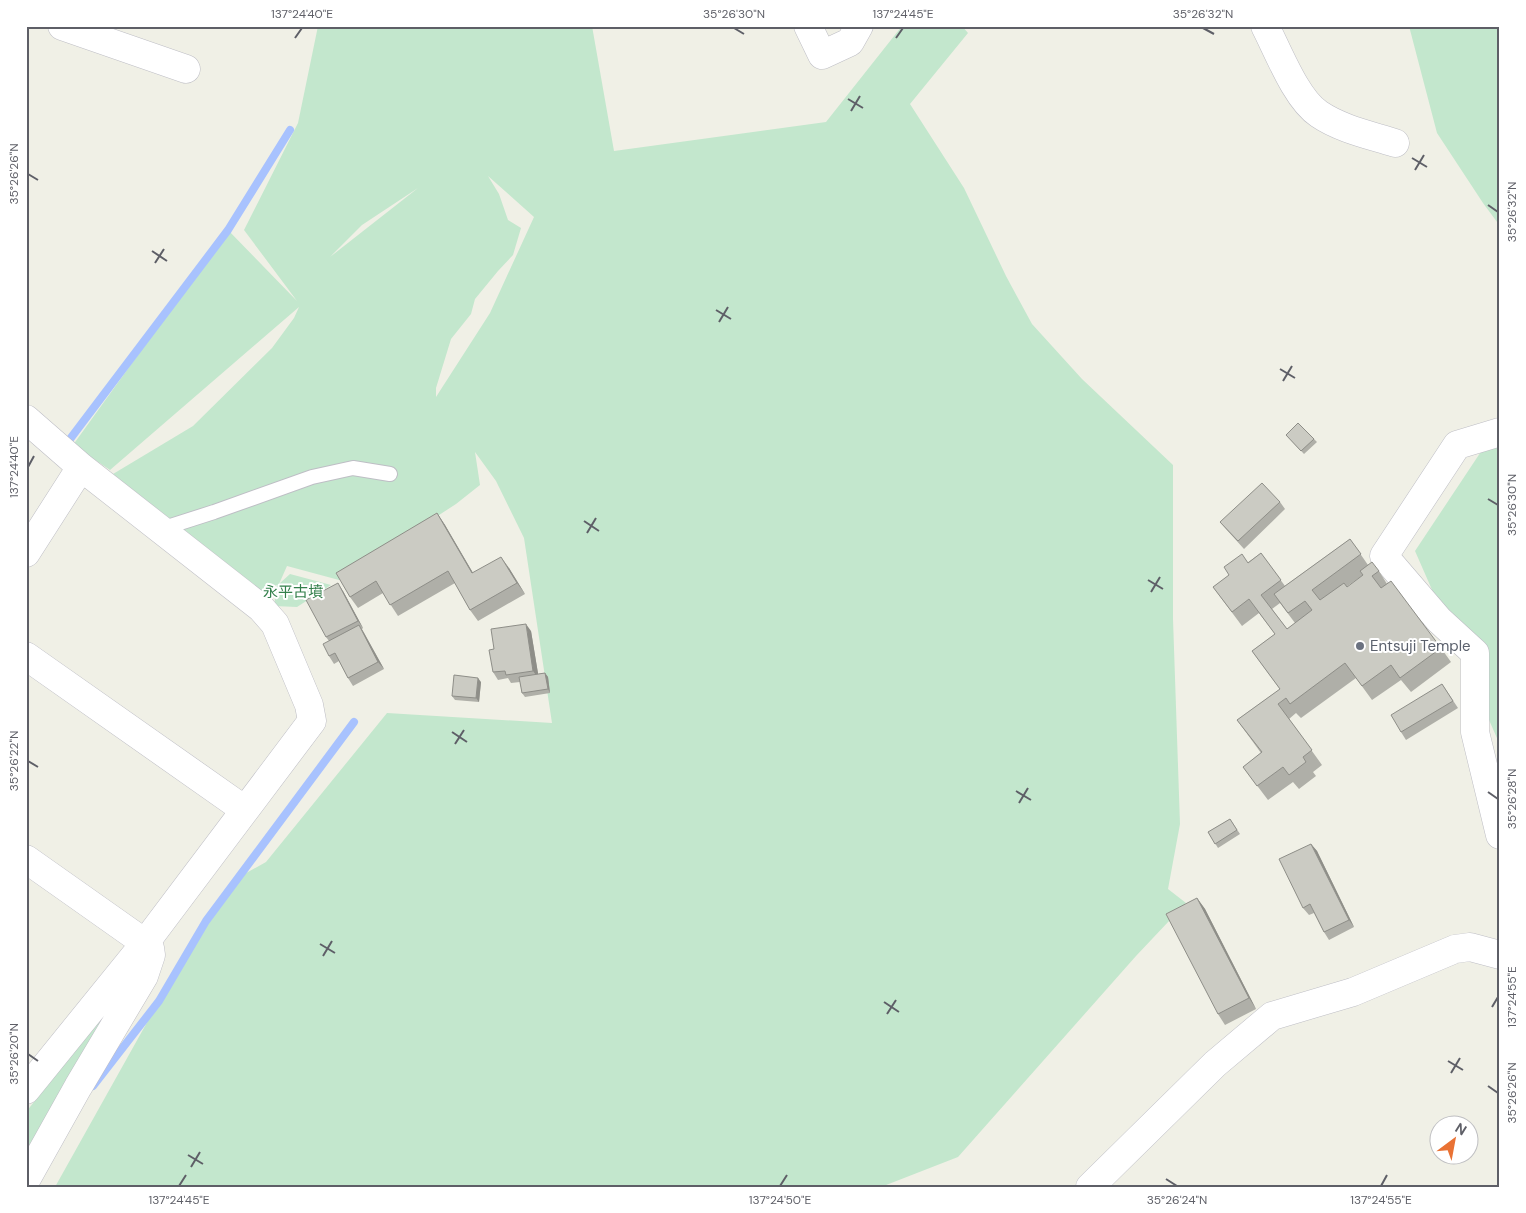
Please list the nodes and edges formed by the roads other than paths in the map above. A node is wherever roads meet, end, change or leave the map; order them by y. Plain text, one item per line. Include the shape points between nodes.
1 (62, 26) edge
2 (808, 26) edge
3 (860, 26) edge
4 (1265, 26) edge
5 (186, 69) dead end
6 (1395, 143) dead end
7 (26, 420) edge
8 (1500, 432) edge
9 (81, 467) junction
10 (390, 474) dead end
11 (161, 529) junction
12 (26, 554) edge
13 (26, 656) edge
14 (245, 810) junction
15 (1500, 835) edge
16 (26, 859) edge
17 (145, 942) junction
18 (1500, 955) edge
19 (31, 1073) edge
20 (26, 1180) edge
21 (1090, 1187) edge

1 - 5 street
2 - 3 street via 822,55 850,42
4 - 6 street via 1309,106 1334,122
7 - 9 street
8 - 15 street via 1457,445 1384,556 1439,620 1475,653 1475,732
9 - 11 street
9 - 12 street
10 - 11 lane via 353,468 312,477
11 - 14 street via 262,608 276,624 309,705 312,721
13 - 14 street
14 - 17 street
16 - 17 street
17 - 19 street
17 - 20 street via 151,955 144,976
18 - 21 street via 1470,947 1455,949 1353,992 1272,1016 1215,1064

